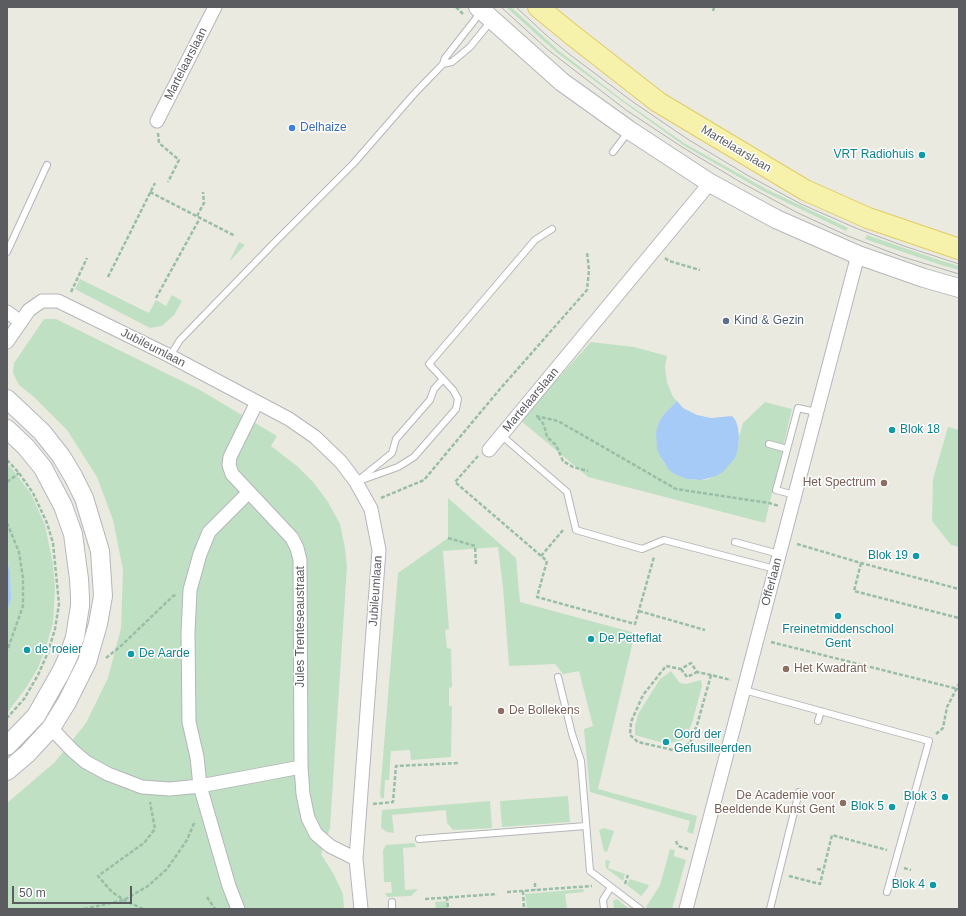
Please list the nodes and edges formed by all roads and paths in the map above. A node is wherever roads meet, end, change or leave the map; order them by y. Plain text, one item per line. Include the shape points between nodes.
1 (215, 7) edge
2 (538, 7) edge
3 (484, 13) edge
4 (444, 64) junction
5 (157, 121) joint
6 (629, 130) junction
7 (613, 152) dead end
8 (47, 165) dead end
9 (168, 182) dead end
10 (710, 182) junction
11 (155, 183) dead end
12 (150, 192) junction
13 (203, 192) dead end
14 (197, 216) junction
15 (200, 218) junction
16 (552, 229) dead end
17 (235, 236) dead end
18 (957, 244) edge
19 (655, 250) junction
20 (7, 252) edge
21 (587, 252) dead end
22 (858, 255) junction
23 (87, 258) dead end
24 (700, 270) dead end
25 (108, 276) dead end
26 (959, 288) edge
27 (156, 298) dead end
28 (65, 305) junction
29 (7, 312) edge
30 (22, 322) junction
31 (7, 342) edge
32 (170, 356) junction
33 (443, 379) junction
34 (7, 399) edge
35 (257, 402) junction
36 (816, 412) junction
37 (520, 413) junction
38 (538, 417) junction
39 (7, 429) edge
40 (501, 435) junction
41 (769, 444) dead end
42 (787, 449) junction
43 (489, 450) joint
44 (7, 460) edge
45 (588, 471) dead end
46 (19, 473) junction
47 (7, 482) edge
48 (356, 482) junction
49 (248, 493) junction
50 (795, 496) junction
51 (368, 504) junction
52 (791, 510) junction
53 (7, 523) edge
54 (575, 524) junction
55 (448, 538) dead end
56 (783, 540) junction
57 (735, 542) dead end
58 (652, 545) junction
59 (779, 554) junction
60 (541, 556) junction
61 (861, 563) junction
62 (476, 564) dead end
63 (775, 569) junction
64 (959, 589) edge
65 (190, 590) junction
66 (639, 611) junction
67 (959, 618) edge
68 (705, 630) dead end
69 (757, 638) junction
70 (7, 651) edge
71 (104, 660) dead end
72 (681, 669) junction
73 (697, 672) junction
74 (711, 675) junction
75 (558, 677) dead end
76 (959, 684) edge
77 (744, 686) junction
78 (958, 689) junction
79 (821, 711) junction
80 (7, 718) edge
81 (818, 721) dead end
82 (51, 728) junction
83 (929, 741) junction
84 (7, 746) edge
85 (459, 763) dead end
86 (302, 767) junction
87 (7, 771) edge
88 (200, 786) junction
89 (147, 787) junction
90 (799, 792) dead end
91 (204, 801) junction
92 (360, 805) junction
93 (586, 826) junction
94 (419, 839) dead end
95 (898, 852) junction
96 (356, 859) junction
97 (817, 868) dead end
98 (823, 870) junction
99 (779, 874) junction
100 (535, 883) dead end
101 (610, 886) junction
102 (535, 890) junction
103 (523, 891) junction
104 (507, 892) dead end
105 (887, 892) dead end
106 (497, 894) dead end
107 (207, 897) dead end
108 (447, 897) junction
109 (425, 899) dead end
110 (124, 900) junction
111 (97, 908) edge
112 (448, 908) edge
113 (84, 909) edge
114 (143, 909) edge
115 (215, 909) edge
116 (238, 909) edge
117 (361, 909) edge
118 (524, 909) edge
119 (604, 909) edge
120 (640, 909) edge
121 (686, 909) edge
122 (770, 909) edge

1 - 5 street, Martelaarslaan
2 - 18 main road, Martelaarslaan via 658,102 805,190 868,218
3 - 4 lane via 445,58
3 - 4 lane via 470,47 452,62
3 - 6 street via 562,82
4 - 32 lane via 353,164 180,340
5 - 9 path via 159,143 179,160
6 - 7 lane
6 - 10 street
8 - 20 lane
10 - 19 street, Martelaarslaan
10 - 22 street via 776,219
11 - 12 path
12 - 14 path
12 - 25 path
13 - 14 path via 204,203
14 - 15 path
15 - 17 path
15 - 27 path
16 - 33 lane via 535,240 429,364
19 - 24 path via 669,261
19 - 37 street, Martelaarslaan
21 - 51 path via 587,290 424,480
22 - 26 street
22 - 36 street, Offerlaan
23 - 28 path
28 - 30 street, Jubileumlaan via 58,301 42,301 29,310
28 - 32 street, Jubileumlaan
29 - 30 street
30 - 31 street, Jubileumlaan
32 - 35 street, Jubileumlaan
33 - 48 lane via 434,388 430,400 396,439 392,454
33 - 48 lane via 458,400 456,409 414,457 398,467
34 - 82 street via 42,432 61,456 84,498 100,551 103,596 94,642 79,681
35 - 48 street, Jubileumlaan via 289,418 315,437 341,462
35 - 49 street, Jules Trenteseaustraat via 228,465
36 - 42 lane via 798,408
36 - 50 street, Offerlaan
37 - 38 path
37 - 40 street, Martelaarslaan
38 - 45 path via 547,437 556,445 563,461
38 - 52 path via 558,421 676,489 769,503
39 - 84 street via 43,468 63,506 73,534 80,598 74,637 61,672 36,716
40 - 43 street, Martelaarslaan
40 - 54 lane via 567,492
41 - 42 lane
42 - 50 lane via 776,490
43 - 60 path via 481,452 455,482
44 - 46 path
46 - 47 path
46 - 80 path via 33,493 47,523 53,543 59,604 55,629 43,664 24,699
48 - 51 street, Jubileumlaan
49 - 65 street via 209,532
49 - 86 street, Jules Trenteseaustraat via 292,538 300,560
50 - 52 street, Offerlaan
51 - 92 street, Jubileumlaan via 379,550
52 - 56 street, Offerlaan
53 - 70 path via 19,552 23,578 23,606
54 - 58 lane via 576,530 642,549
54 - 60 path via 568,525
55 - 62 path via 475,546
56 - 59 street, Offerlaan
56 - 61 path
57 - 59 lane
58 - 63 lane via 664,540
58 - 66 path via 655,552
59 - 63 street, Offerlaan
60 - 66 path via 547,561 537,597 635,624
61 - 64 path
61 - 67 path via 854,591
63 - 69 street, Offerlaan
65 - 71 path via 173,596
65 - 88 street via 189,722
66 - 68 path
69 - 77 street, Offerlaan
69 - 78 path
72 - 73 path via 687,677
72 - 73 path via 691,663
72 - 74 path via 666,666 643,695 631,722 630,735 638,742 673,750 690,743 698,725
73 - 74 path
74 - 77 path
75 - 93 lane via 581,761
76 - 78 path
77 - 79 lane
77 - 121 street, Offerlaan
78 - 83 path via 947,707 943,728
79 - 81 lane
79 - 83 lane
82 - 87 street
82 - 89 street via 86,762 108,774
83 - 95 lane
85 - 92 path via 396,766 393,802
86 - 88 street
86 - 96 street, Jules Trenteseaustraat via 308,818 316,834 330,846
88 - 89 street via 170,790
88 - 91 street
89 - 110 path via 155,829 144,843 98,876 112,892
90 - 99 lane
91 - 110 path via 187,840 168,869 148,886
91 - 116 street
92 - 96 street, Jubileumlaan
93 - 94 lane
93 - 101 lane via 590,871
95 - 98 path via 832,835
95 - 105 lane
96 - 117 street, Jubileumlaan
97 - 98 path
98 - 99 path via 820,884
99 - 122 lane
100 - 102 path
101 - 102 path
101 - 119 lane via 603,900
101 - 120 lane
102 - 103 path
103 - 104 path
103 - 118 path
106 - 108 path
107 - 115 path
108 - 109 path
108 - 112 path
110 - 111 path
110 - 114 path
111 - 113 path

